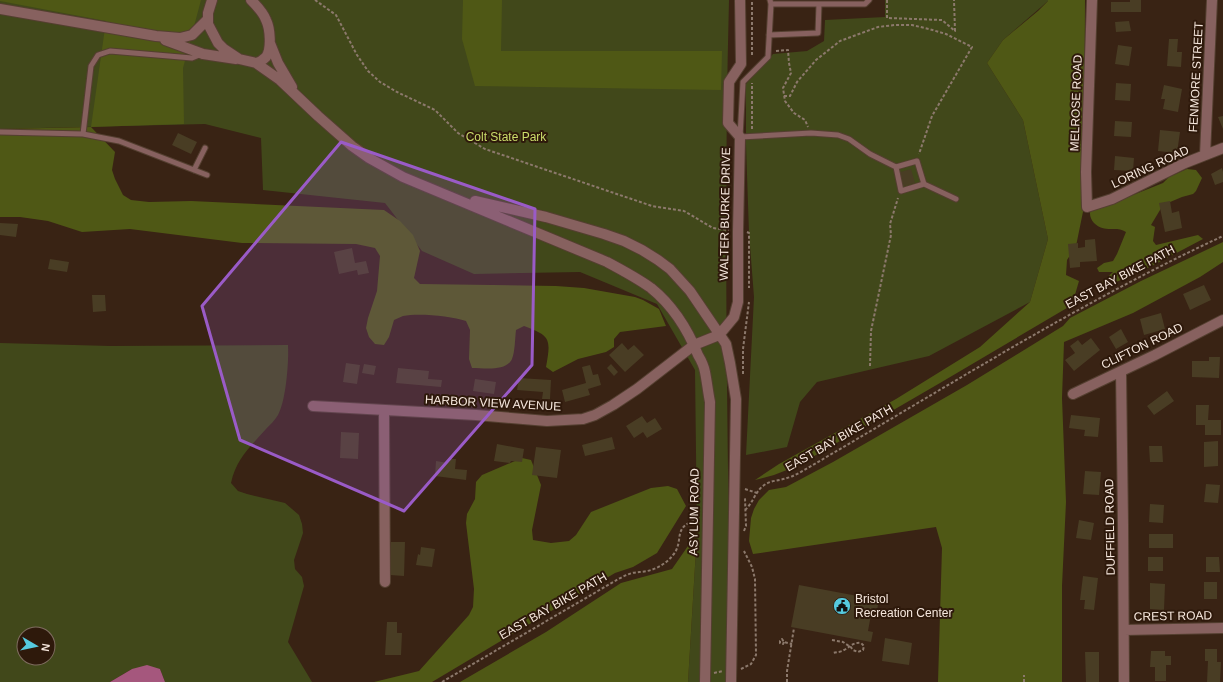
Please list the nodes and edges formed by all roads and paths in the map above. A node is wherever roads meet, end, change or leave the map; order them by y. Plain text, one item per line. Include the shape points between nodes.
1 (212, 0) edge
2 (251, 0) edge
3 (315, 0) edge
4 (740, 0) edge
5 (752, 0) edge
6 (869, 0) edge
7 (888, 0) edge
8 (954, 0) edge
9 (1092, 0) edge
10 (1212, 0) edge
11 (770, 2) edge
12 (819, 4) junction
13 (0, 8) edge
14 (208, 19) junction
15 (769, 35) junction
16 (156, 36) junction
17 (269, 41) junction
18 (203, 54) junction
19 (774, 55) dead end
20 (239, 59) junction
21 (256, 63) junction
22 (752, 73) junction
23 (296, 94) junction
24 (784, 96) junction
25 (0, 132) edge
26 (810, 133) junction
27 (83, 134) junction
28 (752, 136) junction
29 (740, 137) junction
30 (205, 148) dead end
31 (1223, 148) edge
32 (1205, 155) junction
33 (917, 161) junction
34 (896, 167) junction
35 (194, 170) junction
36 (207, 175) dead end
37 (924, 184) junction
38 (436, 190) junction
39 (900, 191) junction
40 (956, 198) dead end
41 (1087, 207) joint
42 (738, 231) junction
43 (1223, 236) edge
44 (749, 289) dead end
45 (749, 296) dead end
46 (748, 309) dead end
47 (1223, 320) edge
48 (719, 335) junction
49 (694, 345) junction
50 (870, 366) dead end
51 (1121, 371) junction
52 (1073, 394) dead end
53 (313, 406) dead end
54 (384, 410) junction
55 (745, 489) dead end
56 (757, 493) junction
57 (734, 514) junction
58 (707, 518) junction
59 (385, 582) dead end
60 (794, 628) dead end
61 (1223, 628) edge
62 (1124, 630) junction
63 (832, 640) dead end
64 (784, 642) dead end
65 (792, 644) junction
66 (850, 646) junction
67 (833, 653) dead end
68 (1024, 675) dead end
69 (442, 682) edge
70 (705, 682) edge
71 (731, 682) edge
72 (787, 682) edge
73 (1024, 682) edge
74 (1124, 682) edge

1 - 14 street
2 - 17 street via 266,19 270,30
3 - 42 path via 336,15 357,55 368,71 380,82 435,110 458,133 485,149 652,206 684,211 713,228
4 - 29 street, WALTER BURKE DRIVE via 741,64 729,82 728,123
5 - 22 path
6 - 12 lane via 865,4
7 - 8 path via 887,18 942,20 955,31
9 - 41 street, MELROSE ROAD
10 - 32 street, FENMORE STREET
11 - 12 lane
11 - 15 lane
12 - 15 lane via 818,33
13 - 16 street
14 - 16 street via 192,36
14 - 20 street via 218,42
15 - 22 lane via 768,57
16 - 18 street
17 - 21 street via 267,55
17 - 23 street
18 - 20 street
18 - 27 lane via 192,58 110,51 98,55 91,66
19 - 24 path via 774,51 788,50 791,73 783,88
20 - 21 street
21 - 23 street
22 - 28 path
22 - 29 lane via 743,82
23 - 38 street via 352,146 369,158 403,177
24 - 26 path via 794,113 805,120
24 - 33 path via 790,96 797,82 816,60 840,41 878,27 895,25 912,25 946,34 972,47 932,116
25 - 27 lane
26 - 28 lane
26 - 34 lane via 838,135 849,139 870,154
27 - 35 lane via 118,141
28 - 29 lane
29 - 42 street, WALTER BURKE DRIVE
30 - 35 lane
31 - 32 street, LORING ROAD
32 - 41 street, LORING ROAD via 1112,199
33 - 34 lane
33 - 37 lane
34 - 39 lane
35 - 36 lane
37 - 39 lane
37 - 40 lane
38 - 48 street via 572,224 624,241 642,250 670,269 683,283
38 - 49 street via 583,251 626,272 652,289 665,302
39 - 50 path via 890,224 891,235 872,331
42 - 44 path via 749,233
42 - 48 street, WALTER BURKE DRIVE via 738,302 734,317
43 - 56 path, EAST BAY BIKE PATH via 1090,302 799,473 768,483
45 - 46 path
47 - 51 street, CLIFTON ROAD
48 - 49 street, HARBOR VIEW AVENUE
48 - 57 street via 726,344 736,399
49 - 54 street, HARBOR VIEW AVENUE via 638,389 595,415 583,419 547,421
49 - 58 street, ASYLUM ROAD via 705,371 710,402
51 - 52 street, CLIFTON ROAD
51 - 62 street, DUFFIELD ROAD
53 - 54 street, HARBOR VIEW AVENUE
54 - 59 street
55 - 56 path
56 - 57 path, EAST BAY BIKE PATH via 745,510
57 - 71 street
58 - 69 path, EAST BAY BIKE PATH via 688,523 682,529 677,550 659,567 633,572 615,581
58 - 70 street, ASYLUM ROAD
60 - 65 path
61 - 62 street, CREST ROAD
62 - 74 street, DUFFIELD ROAD
63 - 66 path
64 - 65 path
65 - 72 path
66 - 66 path via 858,652 863,650 864,646 861,643
66 - 67 path
68 - 73 path

